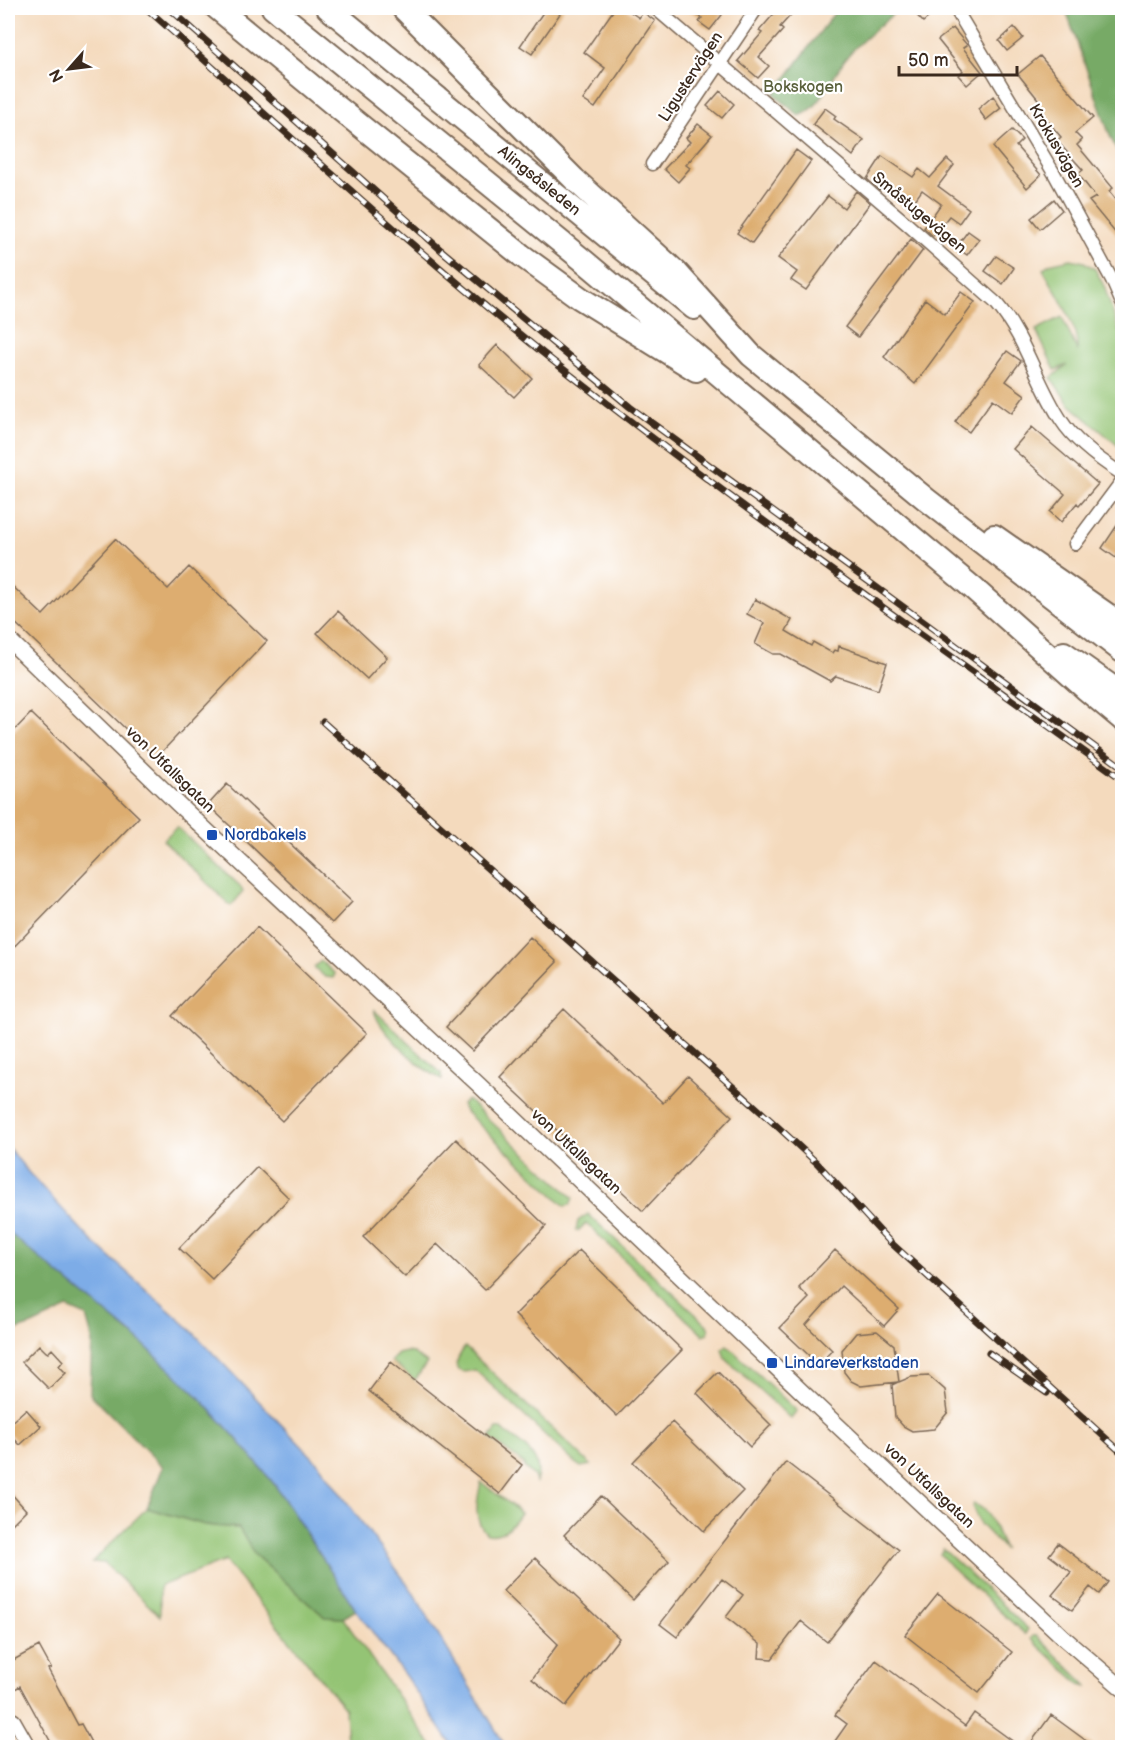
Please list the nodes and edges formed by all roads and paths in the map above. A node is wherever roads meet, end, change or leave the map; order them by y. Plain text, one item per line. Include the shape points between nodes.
1 (217, 8) edge
2 (273, 8) edge
3 (327, 8) edge
4 (403, 8) edge
5 (655, 8) edge
6 (757, 8) edge
7 (956, 8) edge
8 (720, 62) junction
9 (652, 164) dead end
10 (1122, 303) edge
11 (751, 355) junction
12 (765, 414) junction
13 (1122, 474) edge
14 (1122, 481) edge
15 (927, 500) junction
16 (1075, 544) dead end
17 (986, 600) junction
18 (1122, 625) edge
19 (8, 639) edge
20 (1122, 651) edge
21 (1122, 693) edge
22 (1122, 719) edge
23 (1122, 1688) edge
24 (8, 1717) edge
25 (30, 1748) edge

1 - 12 highway via 521,255 580,298
2 - 12 highway
3 - 11 highway, Alingsåsleden
4 - 11 highway via 574,179 677,273
5 - 8 street, Småstugevägen
6 - 8 street, Ligustervägen
7 - 10 street, Krokusvägen via 1055,175
8 - 9 street, Ligustervägen
8 - 13 street, Småstugevägen via 996,303 1022,339 1060,420 1071,434
11 - 15 highway
12 - 17 highway
14 - 16 street
15 - 18 highway via 1006,543
15 - 20 highway
17 - 21 highway
17 - 22 highway
19 - 23 street, von Utfallsgatan via 820,1409
24 - 25 street via 14,1720

